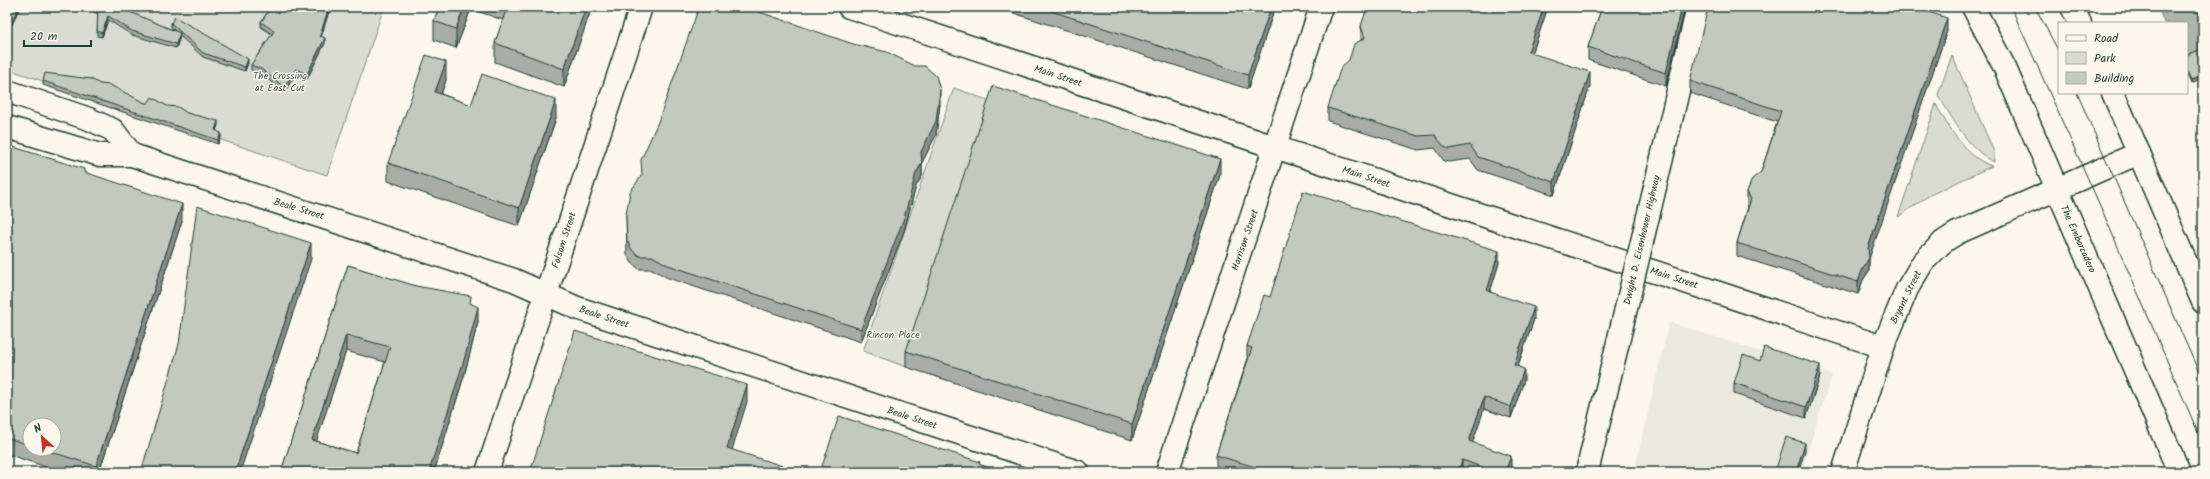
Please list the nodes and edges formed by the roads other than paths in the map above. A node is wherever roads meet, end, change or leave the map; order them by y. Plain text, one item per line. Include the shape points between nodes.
1 (641, 7) edge
2 (849, 7) edge
3 (1321, 7) edge
4 (1698, 7) edge
5 (1709, 7) edge
6 (1973, 7) edge
7 (2072, 7) edge
8 (2080, 22) edge
9 (7, 91) edge
10 (2113, 94) edge
11 (7, 127) edge
12 (1275, 148) junction
13 (2139, 153) junction
14 (132, 155) junction
15 (2056, 189) junction
16 (546, 295) junction
17 (2203, 302) edge
18 (1883, 347) junction
19 (487, 472) edge
20 (1078, 472) edge
21 (1167, 472) edge
22 (1587, 472) edge
23 (1599, 472) edge
24 (1843, 472) edge
25 (2179, 472) edge

1 - 16 main road, Folsom Street
2 - 12 main road, Main Street
3 - 12 main road, Harrison Street
4 - 22 main road, Dwight D. Eisenhower Highway, bridge
5 - 23 main road, Dwight D. Eisenhower Highway
6 - 15 main road, The Embarcadero via 2005,68
7 - 8 main road
9 - 14 main road via 89,119 113,130
10 - 13 main road
11 - 14 main road, Beale Street via 100,155
12 - 18 main road, Main Street
12 - 21 main road, Harrison Street
13 - 15 main road, Bryant Street
13 - 17 main road
14 - 16 main road, Beale Street via 514,280
15 - 18 main road, Bryant Street via 1957,233 1943,242 1923,262 1908,289
15 - 25 main road, The Embarcadero
16 - 19 main road, Folsom Street
16 - 20 main road, Beale Street via 577,308
18 - 24 main road, Bryant Street

